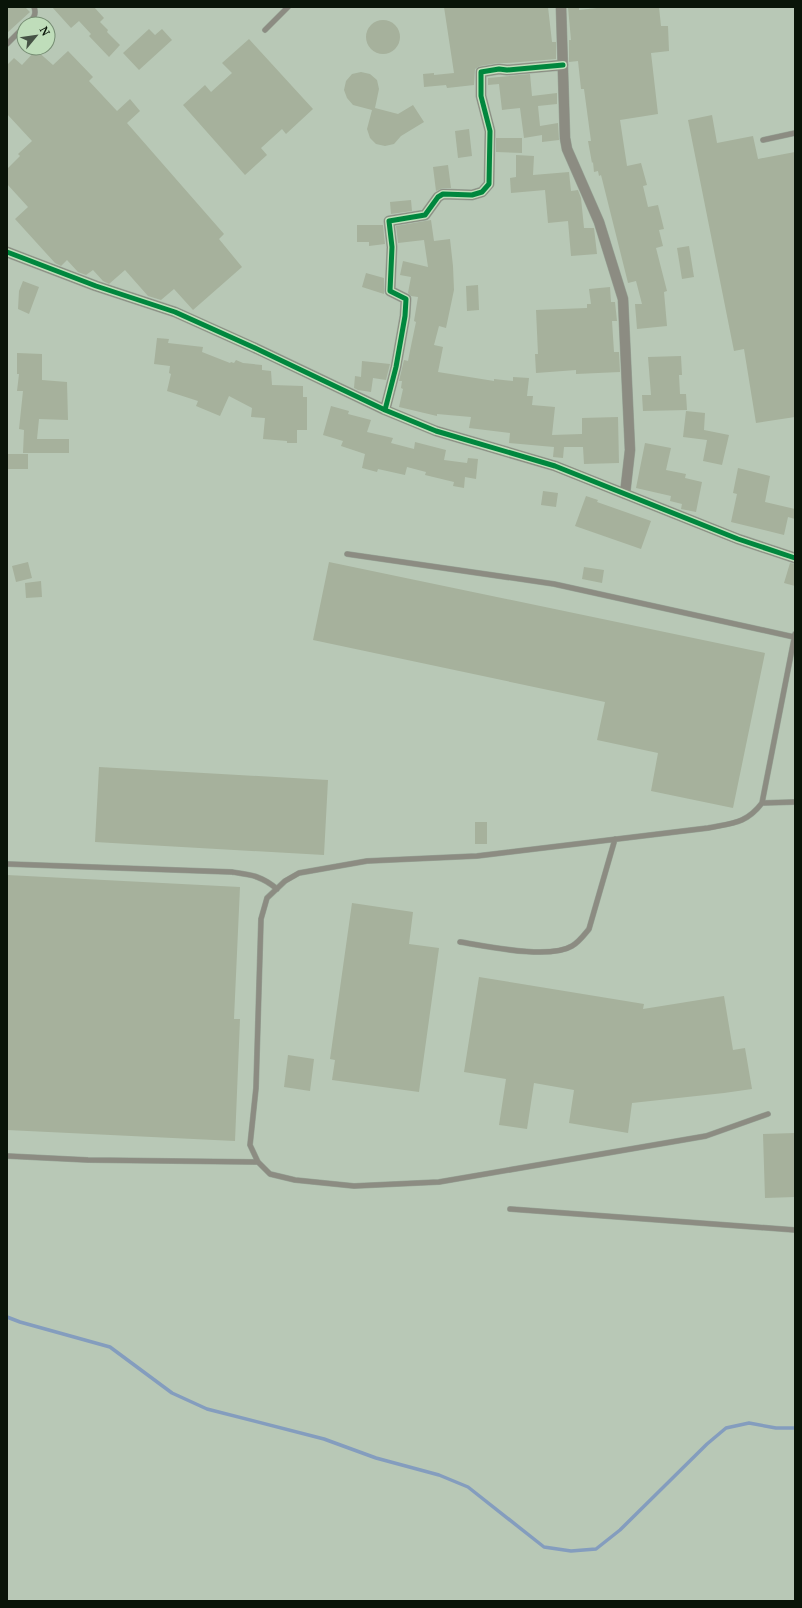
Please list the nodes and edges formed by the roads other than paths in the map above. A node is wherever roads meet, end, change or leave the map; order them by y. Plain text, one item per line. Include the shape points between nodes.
1 (288, 7) edge
2 (561, 7) edge
3 (265, 30) dead end
4 (16, 35) edge
5 (7, 44) edge
6 (563, 65) junction
7 (795, 133) edge
8 (763, 140) dead end
9 (7, 252) edge
10 (385, 410) junction
11 (625, 494) junction
12 (347, 554) dead end
13 (795, 558) edge
14 (795, 636) edge
15 (795, 802) edge
16 (762, 803) junction
17 (615, 839) junction
18 (7, 864) edge
19 (277, 889) junction
20 (460, 942) dead end
21 (768, 1114) dead end
22 (7, 1156) edge
23 (258, 1162) junction
24 (510, 1209) dead end
25 (795, 1230) edge

1 - 3 lane
2 - 6 street
4 - 5 lane
6 - 10 street via 481,72 481,96 490,131 489,184 482,192 472,195 443,194 425,215 389,221 392,247 390,291 406,299 396,367
6 - 11 street via 565,138 599,222 623,299 630,450
7 - 8 lane
9 - 10 street via 96,286 175,312
10 - 11 street via 436,431 555,466
11 - 13 street via 738,539
12 - 14 lane via 554,584
14 - 16 lane
15 - 16 lane
16 - 17 lane via 753,814 740,821 708,828
17 - 19 lane via 478,856 367,861 299,873
17 - 20 lane via 589,928 572,946 561,951 539,952
18 - 19 lane via 232,872 257,875
19 - 23 lane via 267,898 261,919 256,1088 250,1145
21 - 23 lane via 706,1136 439,1182 354,1186 295,1180 270,1174
22 - 23 lane via 88,1160
24 - 25 lane

